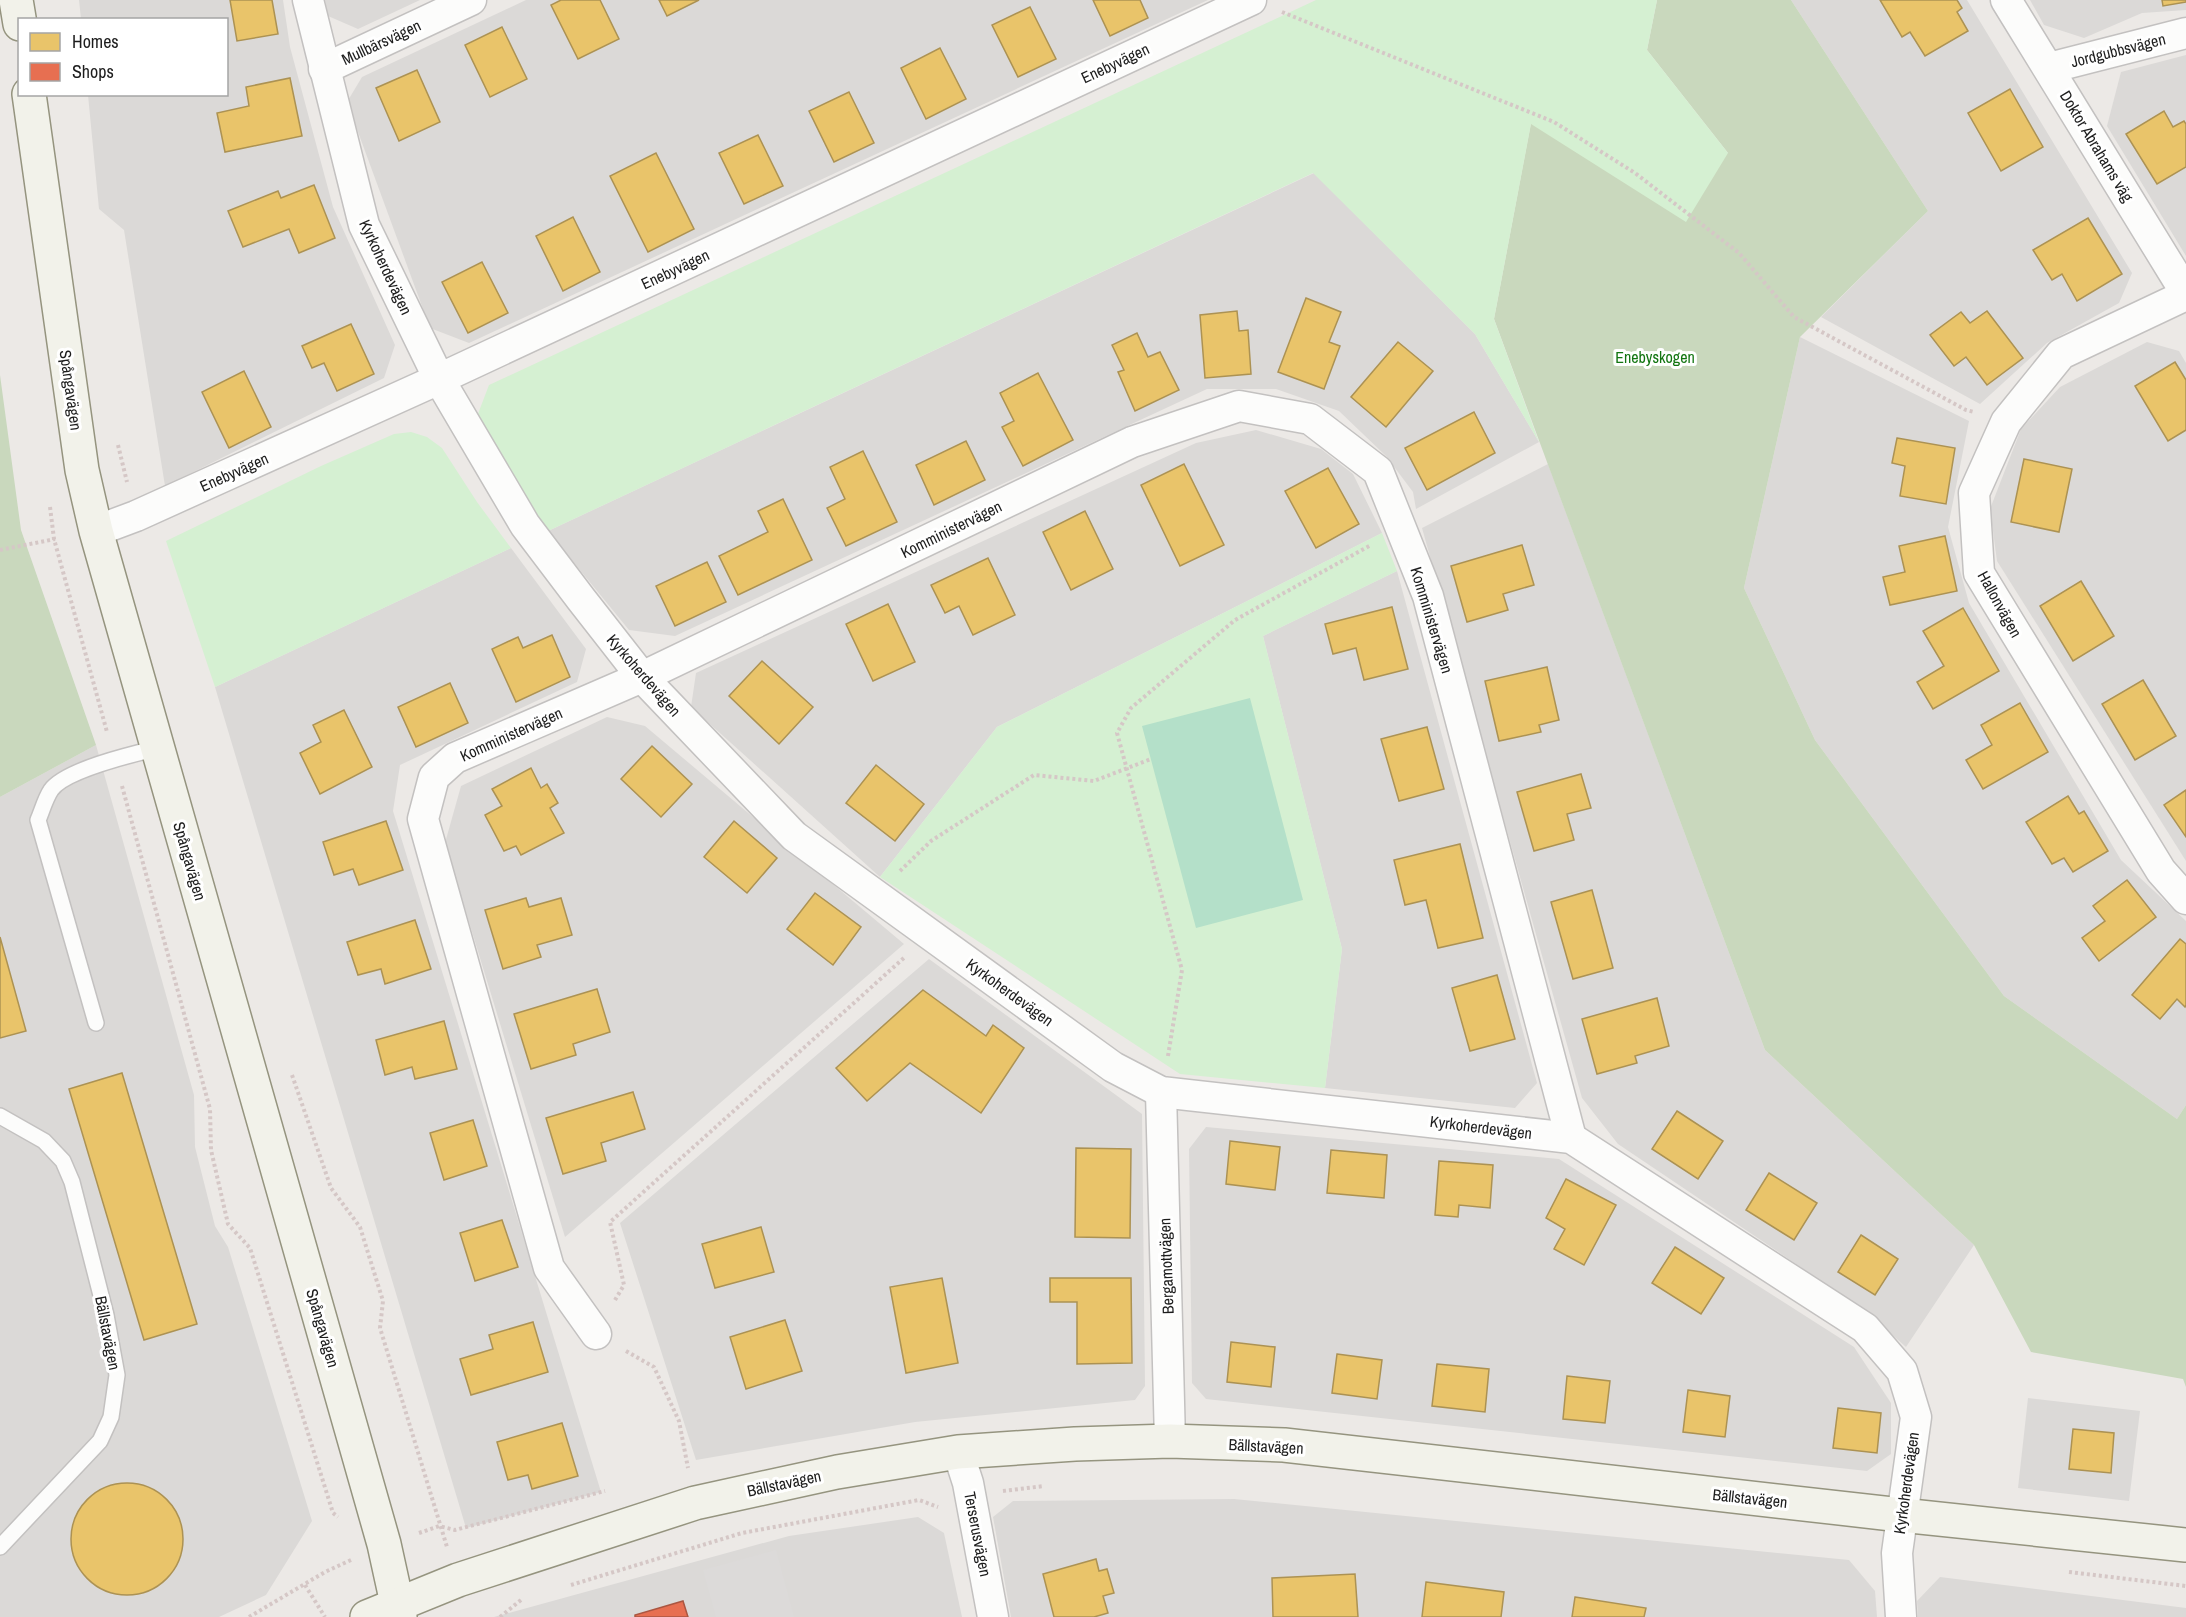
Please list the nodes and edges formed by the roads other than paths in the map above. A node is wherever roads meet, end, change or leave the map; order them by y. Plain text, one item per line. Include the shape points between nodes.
1 (16, 0) edge
2 (308, 0) edge
3 (471, 0) edge
4 (2006, 0) edge
5 (1262, 4) edge
6 (19, 18) edge
7 (2186, 33) edge
8 (2049, 68) junction
9 (324, 69) junction
10 (29, 96) edge
11 (2186, 294) edge
12 (439, 379) junction
13 (96, 531) junction
14 (642, 677) junction
15 (158, 748) junction
16 (2186, 899) edge
17 (96, 1023) dead end
18 (1161, 1092) junction
19 (0, 1116) edge
20 (1571, 1138) junction
21 (596, 1334) road end
22 (1170, 1441) junction
23 (958, 1452) junction
24 (1901, 1515) junction
25 (2186, 1545) edge
26 (0, 1547) edge
27 (399, 1610) edge
28 (366, 1617) edge
29 (993, 1617) edge
30 (1901, 1617) edge

1 - 6 street
2 - 9 street, Kyrkoherdevägen
3 - 9 street, Mullbärsvägen
4 - 8 street, Doktor Abrahams väg
5 - 12 street, Enebyvägen
7 - 8 street, Jordgubbsvägen
8 - 11 street, Doktor Abrahams väg
9 - 12 street, Kyrkoherdevägen via 364,225
10 - 13 street, Spångavägen via 81,470
11 - 16 street, Hallonvägen via 2061,354 2006,422 1974,493 1979,573 2161,872
12 - 13 street, Enebyvägen
12 - 14 street, Kyrkoherdevägen via 525,525
13 - 15 street, Spångavägen
14 - 18 street, Kyrkoherdevägen via 794,836 1113,1067
14 - 20 street, Komministervägen via 1132,442 1239,406 1310,418 1378,471 1428,596
14 - 21 street, Komministervägen via 455,758 434,777 423,819 549,1268
15 - 17 lane via 75,773 51,789 38,820
15 - 27 street, Spångavägen via 384,1544
18 - 20 street, Kyrkoherdevägen
18 - 22 street, Bergamottvägen
19 - 26 lane, Bällstavägen via 44,1141 63,1161 72,1182 106,1315 117,1376 111,1417 100,1441
20 - 24 street, Kyrkoherdevägen via 1865,1328 1902,1371 1916,1417
22 - 23 street, Bällstavägen
22 - 24 street, Bällstavägen via 1284,1445
23 - 27 street, Bällstavägen via 837,1472 695,1503 458,1580
23 - 29 street, Terserusvägen
24 - 25 street, Bällstavägen
24 - 30 street, Kyrkoherdevägen via 1897,1553
27 - 28 street, Bällstavägen

